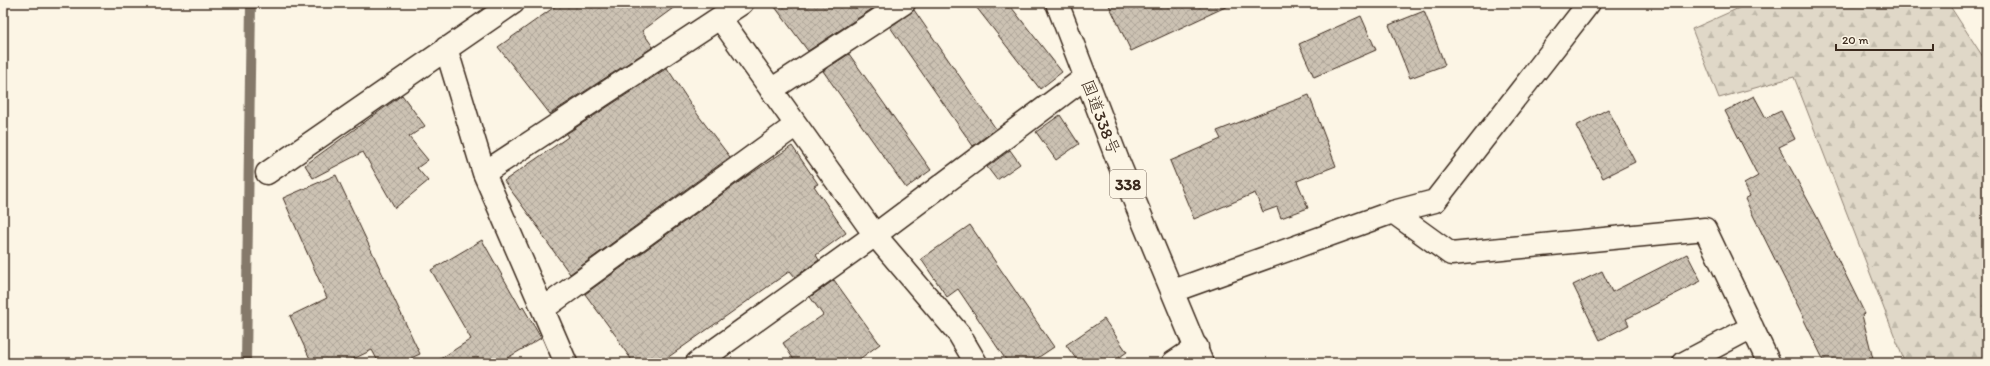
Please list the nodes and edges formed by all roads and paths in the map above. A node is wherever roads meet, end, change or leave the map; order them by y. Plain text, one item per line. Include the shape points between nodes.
1 (513, 3) edge
2 (742, 3) edge
3 (904, 3) edge
4 (1057, 3) edge
5 (1589, 3) edge
6 (720, 18) junction
7 (446, 48) junction
8 (1086, 78) junction
9 (771, 90) junction
10 (796, 125) junction
11 (267, 173) dead end
12 (484, 173) junction
13 (1393, 212) junction
14 (875, 235) junction
15 (1173, 291) junction
16 (543, 309) junction
17 (1752, 327) junction
18 (1199, 355) edge
19 (566, 363) edge
20 (696, 363) edge
21 (976, 363) edge
22 (1173, 363) edge
23 (1684, 363) edge
24 (1769, 363) edge

1 - 7 main road
2 - 6 main road
3 - 9 main road
4 - 8 main road, 国道338号 / 338
5 - 13 main road via 1435,201
6 - 9 main road
6 - 12 main road
7 - 11 main road
7 - 12 main road
8 - 14 main road
8 - 15 main road, 国道338号 / 338
9 - 10 main road
10 - 14 main road
10 - 16 main road
12 - 16 main road
13 - 15 main road
13 - 17 main road via 1451,254 1705,229
14 - 20 main road
14 - 21 main road via 959,334
15 - 18 main road, 国道338号 / 338
16 - 19 main road
17 - 23 main road
17 - 24 main road
18 - 22 main road

